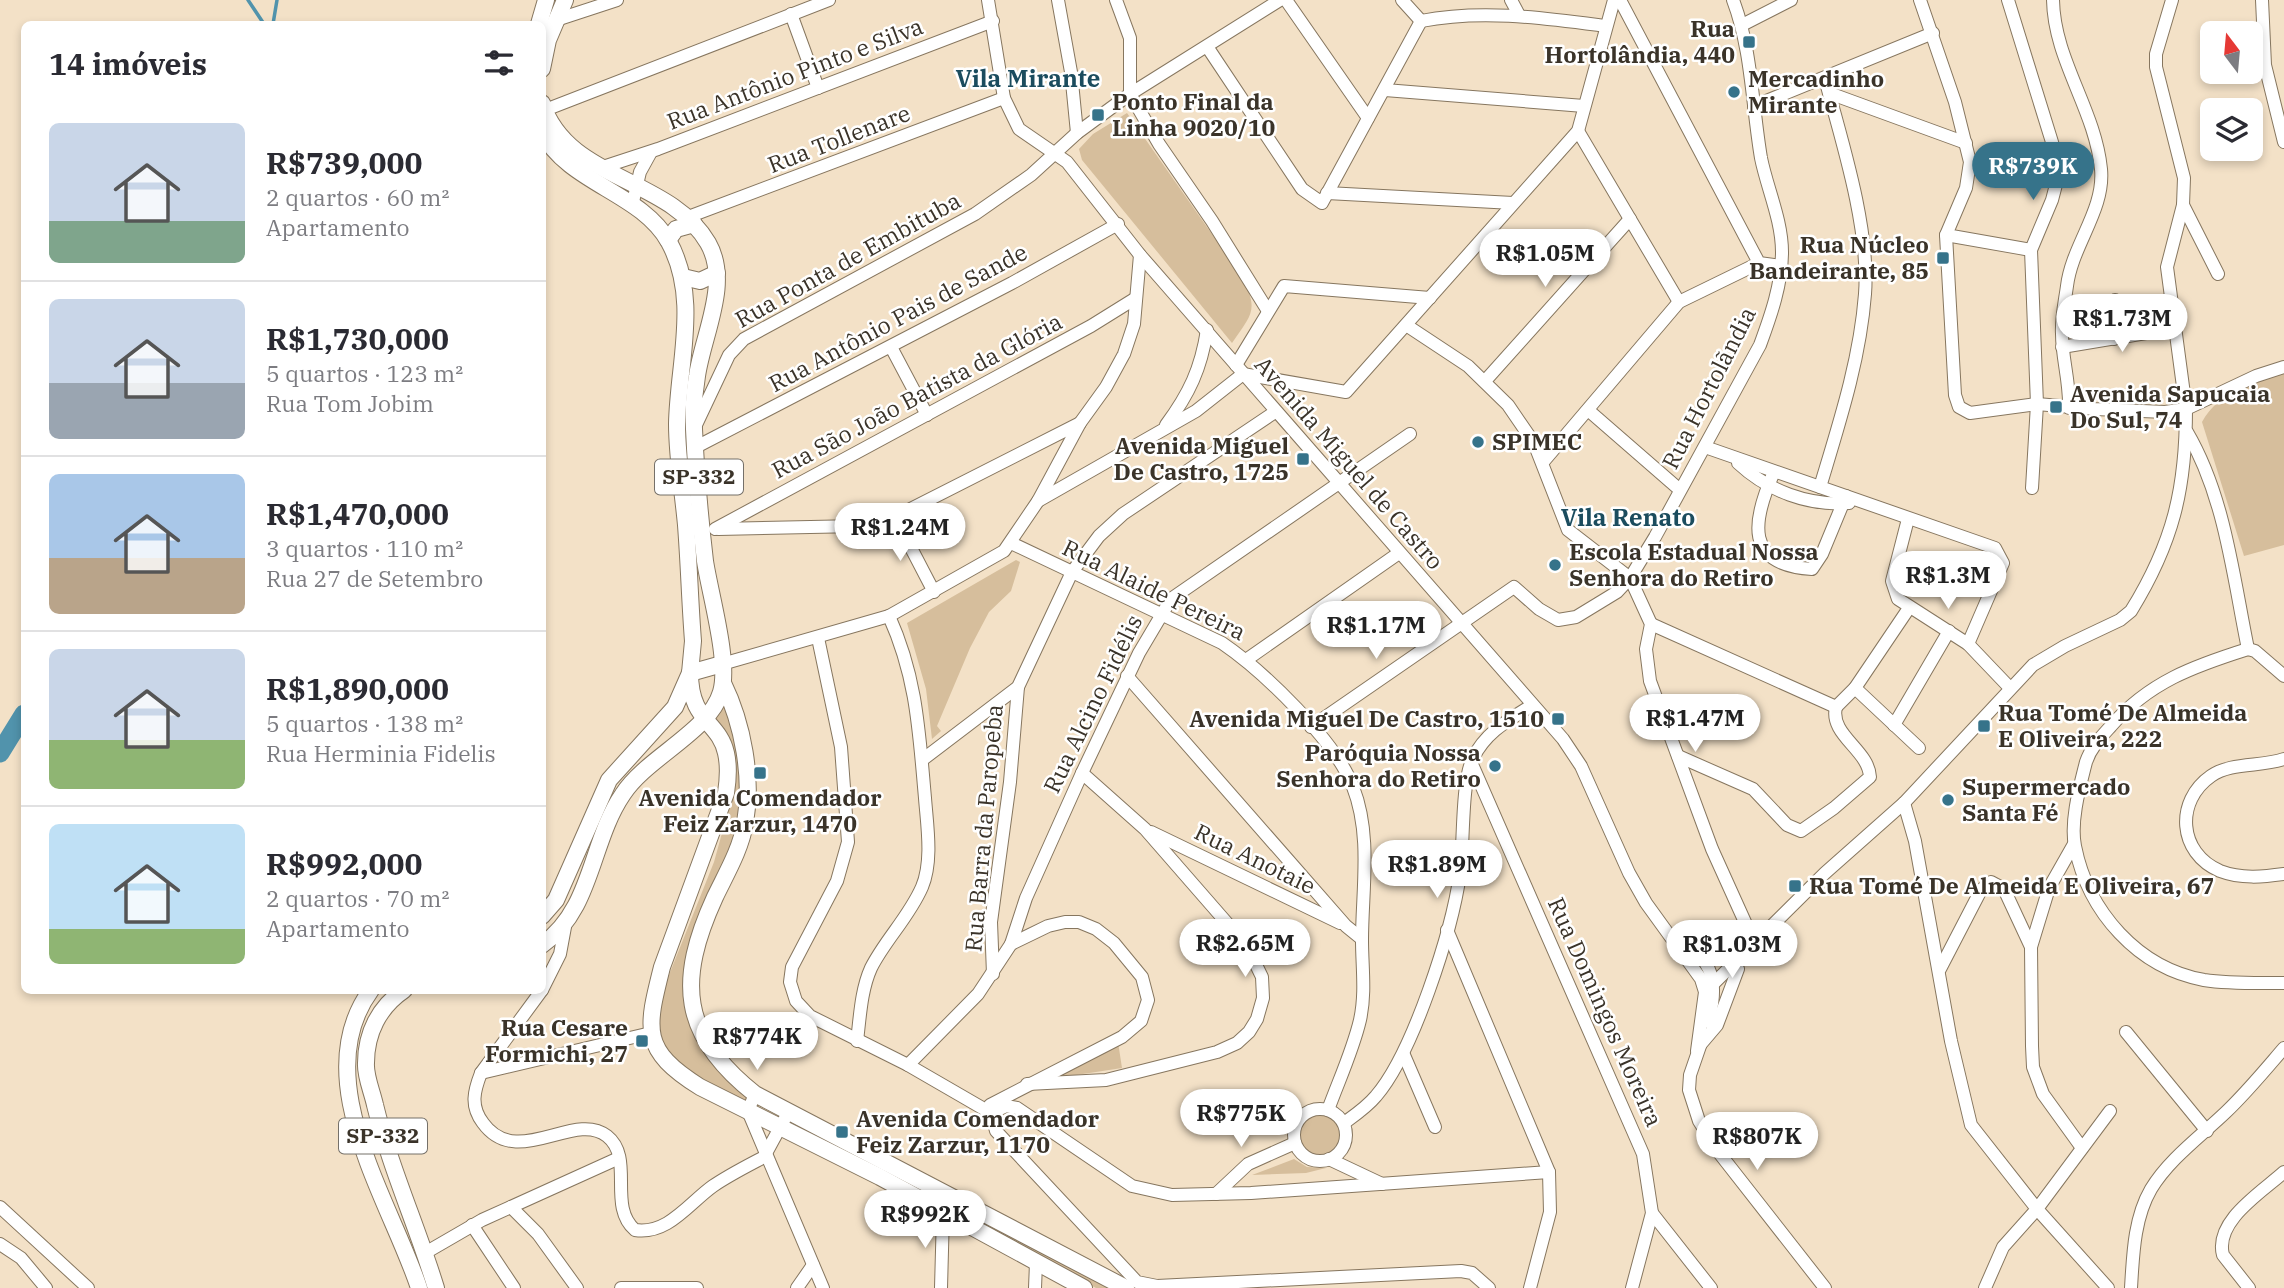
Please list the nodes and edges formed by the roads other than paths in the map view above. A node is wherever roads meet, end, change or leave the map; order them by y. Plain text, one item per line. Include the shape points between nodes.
1 (546, 0) edge
2 (565, 0) edge
3 (617, 0) edge
4 (829, 0) edge
5 (988, 0) edge
6 (1058, 0) edge
7 (1116, 0) edge
8 (1280, 0) edge
9 (1286, 0) edge
10 (1402, 0) edge
11 (1511, 0) edge
12 (1614, 0) edge
13 (1619, 0) edge
14 (1732, 0) edge
15 (1791, 0) edge
16 (1920, 0) edge
17 (2008, 0) edge
18 (2053, 0) edge
19 (2172, 0) edge
20 (2262, 0) edge
21 (791, 14) junction
22 (1520, 15) junction
23 (556, 20) junction
24 (540, 21) edge
25 (1421, 21) junction
26 (993, 22) junction
27 (1742, 24) junction
28 (1606, 26) junction
29 (1933, 33) junction
30 (1208, 48) junction
31 (546, 55) edge
32 (1825, 79) junction
33 (818, 88) junction
34 (1385, 90) junction
35 (1829, 93) junction
36 (1130, 94) junction
37 (1004, 98) junction
38 (546, 105) edge
39 (1584, 106) junction
40 (1754, 106) junction
41 (546, 110) edge
42 (1368, 118) junction
43 (1578, 131) junction
44 (1077, 133) junction
45 (546, 137) edge
46 (2284, 142) edge
47 (1966, 143) junction
48 (651, 152) junction
49 (1055, 154) junction
50 (600, 168) junction
51 (636, 186) junction
52 (1324, 198) junction
53 (1513, 203) junction
54 (2183, 205) junction
55 (632, 206) junction
56 (1630, 219) junction
57 (691, 221) junction
58 (1118, 224) junction
59 (1945, 235) junction
60 (668, 240) junction
61 (2031, 250) junction
62 (1140, 255) junction
63 (1759, 263) junction
64 (1781, 266) junction
65 (718, 273) junction
66 (2218, 274) dead end
67 (683, 277) junction
68 (1136, 298) junction
69 (1430, 298) junction
70 (2115, 300) dead end
71 (1679, 302) junction
72 (1268, 311) junction
73 (1406, 325) junction
74 (2176, 328) junction
75 (1206, 330) junction
76 (2114, 339) junction
77 (891, 347) junction
78 (2062, 347) junction
79 (2284, 367) edge
80 (1239, 370) junction
81 (1485, 381) junction
82 (2037, 404) junction
83 (2069, 408) junction
84 (2186, 409) junction
85 (1588, 410) junction
86 (1275, 412) junction
87 (927, 415) junction
88 (1080, 423) junction
89 (1164, 428) junction
90 (694, 430) junction
91 (2186, 431) junction
92 (1410, 434) dead end
93 (696, 447) junction
94 (1705, 447) junction
95 (1733, 458) junction
96 (1543, 462) junction
97 (1774, 472) junction
98 (1340, 485) junction
99 (1768, 486) junction
100 (1820, 487) junction
101 (2032, 488) dead end
102 (1680, 490) junction
103 (1845, 500) junction
104 (1038, 501) junction
105 (896, 519) junction
106 (1908, 519) junction
107 (709, 529) junction
108 (1011, 543) junction
109 (1399, 553) junction
110 (1072, 572) junction
111 (1630, 578) junction
112 (934, 592) junction
113 (1909, 608) junction
114 (1159, 614) junction
115 (890, 616) junction
116 (1460, 623) junction
117 (1651, 624) junction
118 (1949, 631) junction
119 (818, 638) junction
120 (1968, 644) junction
121 (2248, 649) junction
122 (1246, 660) junction
123 (722, 664) junction
124 (690, 673) junction
125 (1127, 676) junction
126 (2284, 676) edge
127 (723, 683) junction
128 (1018, 687) junction
129 (1855, 688) junction
130 (2010, 688) junction
131 (1531, 706) junction
132 (1836, 706) junction
133 (702, 720) junction
134 (1894, 725) junction
135 (1311, 726) junction
136 (1919, 748) dead end
137 (744, 755) junction
138 (1678, 756) junction
139 (2284, 759) edge
140 (727, 760) junction
141 (922, 760) junction
142 (1471, 762) junction
143 (1082, 773) junction
144 (1904, 803) junction
145 (1145, 829) junction
146 (2074, 844) junction
147 (2284, 874) edge
148 (546, 911) edge
149 (1346, 926) junction
150 (565, 928) junction
151 (1447, 930) junction
152 (1671, 933) junction
153 (1362, 939) junction
154 (546, 942) edge
155 (1754, 942) junction
156 (1011, 944) junction
157 (2031, 947) junction
158 (1738, 969) junction
159 (1940, 969) junction
160 (993, 974) junction
161 (1715, 981) junction
162 (546, 982) edge
163 (2284, 983) edge
164 (369, 994) edge
165 (399, 994) edge
166 (539, 994) edge
167 (1710, 995) junction
168 (2126, 1032) dead end
169 (651, 1033) junction
170 (857, 1041) junction
171 (1699, 1048) junction
172 (2284, 1048) edge
173 (1404, 1055) junction
174 (908, 1065) junction
175 (481, 1073) junction
176 (1027, 1084) junction
177 (755, 1094) junction
178 (1328, 1110) junction
179 (747, 1111) junction
180 (789, 1111) junction
181 (987, 1111) junction
182 (2109, 1111) dead end
183 (1343, 1123) junction
184 (781, 1128) junction
185 (1435, 1128) dead end
186 (2207, 1131) junction
187 (1295, 1143) junction
188 (2082, 1148) junction
189 (765, 1157) junction
190 (619, 1158) junction
191 (1329, 1159) junction
192 (1549, 1172) junction
193 (2284, 1172) edge
194 (1382, 1184) junction
195 (1216, 1194) junction
196 (0, 1207) edge
197 (511, 1207) junction
198 (2038, 1209) junction
199 (943, 1213) junction
200 (1652, 1213) junction
201 (472, 1225) junction
202 (0, 1244) edge
203 (425, 1253) junction
204 (53, 1257) junction
205 (1036, 1263) junction
206 (813, 1265) junction
207 (37, 1277) junction
208 (1133, 1286) edge
209 (46, 1288) edge
210 (88, 1288) edge
211 (419, 1288) edge
212 (436, 1288) edge
213 (514, 1288) edge
214 (577, 1288) edge
215 (621, 1288) edge
216 (697, 1288) edge
217 (797, 1288) edge
218 (822, 1288) edge
219 (941, 1288) edge
220 (1035, 1288) edge
221 (1084, 1288) edge
222 (1489, 1288) edge
223 (1530, 1288) edge
224 (1632, 1288) edge
225 (1711, 1288) edge
226 (1825, 1288) edge
227 (1985, 1288) edge
228 (2108, 1288) edge
229 (2132, 1288) edge
230 (2249, 1288) edge

1 - 24 main road
2 - 23 main road
3 - 23 street
4 - 21 street
5 - 26 street, Avenida Miguel de Castro
6 - 44 street
7 - 36 street via 1130,38
8 - 30 street, Rua Ponta de Embituba
9 - 42 street
10 - 25 street
11 - 22 street
12 - 28 street
13 - 63 street
14 - 27 street, Rua Hortolãndia
15 - 27 street
16 - 29 street
17 - 61 street via 2056,155 2058,177 2052,200
18 - 78 street via 2061,49 2086,108 2101,169 2099,196 2070,268
19 - 54 street via 2156,66 2185,178
20 - 46 street via 2265,65
21 - 33 street
21 - 38 street
22 - 25 street
22 - 28 street
23 - 31 main road
25 - 34 street
26 - 33 street, Rua Antônio Pinto e Silva
26 - 37 street, Avenida Miguel de Castro
27 - 40 street, Rua Hortolãndia
28 - 39 street
29 - 32 street
29 - 47 street
30 - 36 street, Rua Ponta de Embituba
30 - 52 street via 1302,189
32 - 35 street
32 - 40 street
33 - 48 street, Rua Antônio Pinto e Silva
34 - 39 street
34 - 42 street
35 - 47 street
35 - 100 street via 1865,257 1865,293 1846,402
36 - 44 street, Rua Ponta de Embituba
36 - 72 street
37 - 49 street, Avenida Miguel de Castro via 1018,129
37 - 57 street, Rua Tollenare
39 - 43 street
40 - 64 street, Rua Hortolãndia via 1761,158 1780,232
41 - 50 main road via 557,133
42 - 52 street
43 - 53 street
43 - 56 street
44 - 49 street, Rua Ponta de Embituba
45 - 55 main road, SP-332 via 564,160
47 - 59 street via 1969,177
48 - 50 street, Rua Antônio Pinto e Silva
48 - 51 street, Rua Antônio Pinto e Silva
49 - 58 street, Avenida Miguel de Castro via 1068,162
49 - 90 street, Rua Ponta de Embituba via 975,214 744,339 729,355
50 - 51 main road
51 - 55 street, Rua Antônio Pinto e Silva
51 - 57 main road
52 - 53 street
53 - 69 street
54 - 66 street
54 - 74 street via 2167,267
55 - 60 main road, SP-332
56 - 71 street
56 - 81 street
57 - 60 main road
57 - 65 main road via 708,242
58 - 62 street, Avenida Miguel de Castro
58 - 77 street, Rua Antônio Pais de Sande
59 - 61 street
59 - 82 street via 1950,356 1959,408 1970,413
60 - 67 main road, SP-332
61 - 82 street
62 - 68 street
62 - 75 street, Avenida Miguel de Castro
63 - 64 street
63 - 71 street
64 - 94 street, Rua Hortolãndia via 1772,315 1760,345
65 - 67 main road via 700,281
65 - 90 main road, SP-332 via 696,377
67 - 124 main road, SP-332 via 687,299 677,425 693,641
68 - 87 street, Rua São João Batista da Glória
68 - 88 street via 1124,354
69 - 72 street via 1284,286
69 - 73 street
70 - 76 street
71 - 85 street
72 - 80 street
73 - 80 street via 1346,393
73 - 81 street
74 - 76 street
74 - 84 street
75 - 80 street, Avenida Miguel de Castro
75 - 89 street via 1194,383
76 - 78 street
77 - 87 street
77 - 93 street, Rua Antônio Pais de Sande
78 - 83 street
79 - 84 street
80 - 86 street, Avenida Miguel de Castro
80 - 89 street via 1196,411
81 - 96 street via 1527,430
82 - 83 street
82 - 101 street
83 - 84 street
84 - 91 street
85 - 96 street
85 - 102 street
86 - 98 street, Avenida Miguel de Castro
86 - 110 street via 1123,514
87 - 107 street, Rua São João Batista da Glória
88 - 104 street
88 - 105 street
89 - 104 street
90 - 93 main road, SP-332
91 - 121 street via 2217,507
91 - 130 street via 2175,522 2131,611 2046,656
92 - 98 street, Rua Alcino Fidélis
93 - 107 main road, SP-332
94 - 95 street
94 - 102 street, Rua Hortolãndia
95 - 97 street
95 - 99 street
96 - 111 street via 1568,530
97 - 99 street
97 - 100 street
98 - 109 street, Avenida Miguel de Castro
98 - 114 street, Rua Alcino Fidélis via 1178,592
99 - 103 street via 1805,500
99 - 103 street via 1760,509 1760,540 1774,562 1794,568 1812,569
100 - 103 street
102 - 111 street, Rua Hortolãndia
103 - 106 street via 1861,501
104 - 108 street
105 - 107 street via 859,526
105 - 112 street
106 - 113 street via 1892,581 1898,599
106 - 120 street via 1995,548 2002,557
107 - 123 main road, SP-332
108 - 110 street, Rua Alaide Pereira
108 - 112 street
109 - 116 street, Avenida Miguel de Castro
109 - 122 street
110 - 114 street, Rua Alaide Pereira
110 - 128 street
111 - 116 street, Rua Hortolãndia via 1602,603 1567,620 1550,617 1514,587
111 - 117 street
112 - 115 street
113 - 118 street
113 - 129 street
114 - 122 street, Rua Alaide Pereira via 1222,643
114 - 125 street, Rua Alcino Fidélis
115 - 119 street
115 - 141 street via 913,683
116 - 131 street, Avenida Miguel de Castro
116 - 135 street
117 - 132 street
117 - 138 street via 1646,665
118 - 120 street
118 - 134 street
119 - 123 street
119 - 170 street via 838,728 848,842 838,880 797,953 790,982 796,1001 810,1016
120 - 130 street
121 - 126 street
121 - 146 street via 2182,671 2147,691 2119,716 2085,762
122 - 135 street, Rua Alaide Pereira
123 - 124 main road
123 - 127 main road, SP-332
124 - 133 main road via 690,691
124 - 148 main road, SP-332 via 676,707 609,780 556,900
125 - 143 street, Rua Alcino Fidélis
125 - 149 street
127 - 133 main road via 718,700
127 - 137 main road via 733,702
128 - 141 street
128 - 160 street, Rua Barra da Paropeba via 992,922
129 - 132 street
129 - 134 street
130 - 144 street
131 - 142 street via 1495,728
131 - 152 street, Avenida Miguel de Castro via 1573,753 1629,873
132 - 138 street via 1837,725 1870,776 1801,831 1787,825 1754,789
133 - 140 main road via 721,742
133 - 150 main road via 624,792
134 - 136 street
135 - 153 street, Rua Alaide Pereira via 1336,756 1357,799 1363,849
137 - 140 main road
137 - 177 main road via 745,825 695,948 691,996 707,1044 721,1065
138 - 155 street via 1708,840
139 - 147 street via 2214,773 2196,791 2184,823 2195,851 2219,870 2249,877
140 - 169 main road via 726,793 662,967
141 - 170 street via 928,860 923,884 908,916 872,966 865,983
142 - 151 street via 1460,876
142 - 200 street, Rua Domingos Moreira via 1632,1125 1648,1172
143 - 145 street
143 - 156 street, Rua Alcino Fidélis via 1026,898
144 - 155 street
144 - 159 street
145 - 149 street, Rua Anotaie
145 - 176 street via 1256,961 1263,998 1257,1019 1237,1043 1217,1052 1106,1080
146 - 157 street via 2049,888
146 - 163 street via 2093,894 2134,950 2158,965 2202,979
149 - 153 street
150 - 154 main road
150 - 162 street via 560,954
151 - 173 street
151 - 192 street
152 - 161 street, Avenida Miguel de Castro via 1684,941
152 - 167 street, Avenida Miguel de Castro
153 - 178 street, Rua Alaide Pereira via 1360,1019
155 - 158 street
155 - 161 street
156 - 160 street, Rua Alcino Fidélis
156 - 176 street via 1065,922 1079,922 1096,929 1136,967 1148,1000 1133,1031
157 - 159 street via 2004,889 1991,882 1981,890
157 - 188 street via 2036,1081
158 - 167 street
158 - 171 street via 1717,1025
159 - 198 street via 1971,1125
160 - 174 street, Rua Alcino Fidélis
161 - 167 street
164 - 211 main road, SP-332 via 348,1042 356,1126
165 - 203 main road, SP-332 via 376,1019 365,1066 382,1132
166 - 175 street
167 - 171 street, Avenida Miguel de Castro
167 - 171 street, Avenida Miguel de Castro via 1704,1006
168 - 186 street
169 - 175 street
169 - 179 main road via 659,1054 672,1069
170 - 174 street
171 - 226 street, Avenida Miguel de Castro via 1689,1090 1699,1121
172 - 186 street
173 - 183 street via 1377,1096
173 - 185 street
174 - 181 street
175 - 190 street via 473,1099 478,1116 495,1137 511,1142 590,1129 606,1134
176 - 181 street
177 - 179 street
177 - 180 main road
178 - 183 street
178 - 187 street via 1314,1109 1300,1118
179 - 184 main road
179 - 189 street
180 - 184 street
180 - 208 main road
181 - 195 street via 1006,1106 1023,1111 1132,1186 1171,1195
181 - 208 street via 996,1131
182 - 188 street
183 - 191 street via 1343,1148
184 - 189 street
184 - 199 main road
186 - 229 street via 2150,1190 2133,1248
187 - 191 street via 1305,1156
187 - 195 street via 1248,1164
188 - 198 street
189 - 190 street via 727,1176 661,1228 646,1232 635,1230 624,1215
189 - 206 street
190 - 197 street
191 - 194 street
192 - 194 street
192 - 223 street via 1550,1212
193 - 230 street via 2235,1217 2222,1241 2223,1255
194 - 195 street
196 - 204 street
197 - 201 street
197 - 214 street via 538,1234
198 - 227 street via 2003,1247
198 - 228 street
199 - 205 main road
199 - 219 street
200 - 224 street, Rua Domingos Moreira
200 - 225 street
201 - 203 street
201 - 213 street
202 - 207 street via 21,1258
203 - 212 main road, SP-332
204 - 207 street
204 - 210 street
205 - 220 street
205 - 221 main road
206 - 217 street
206 - 218 street
207 - 209 street
208 - 222 street via 1461,1271 1472,1273
215 - 216 street

